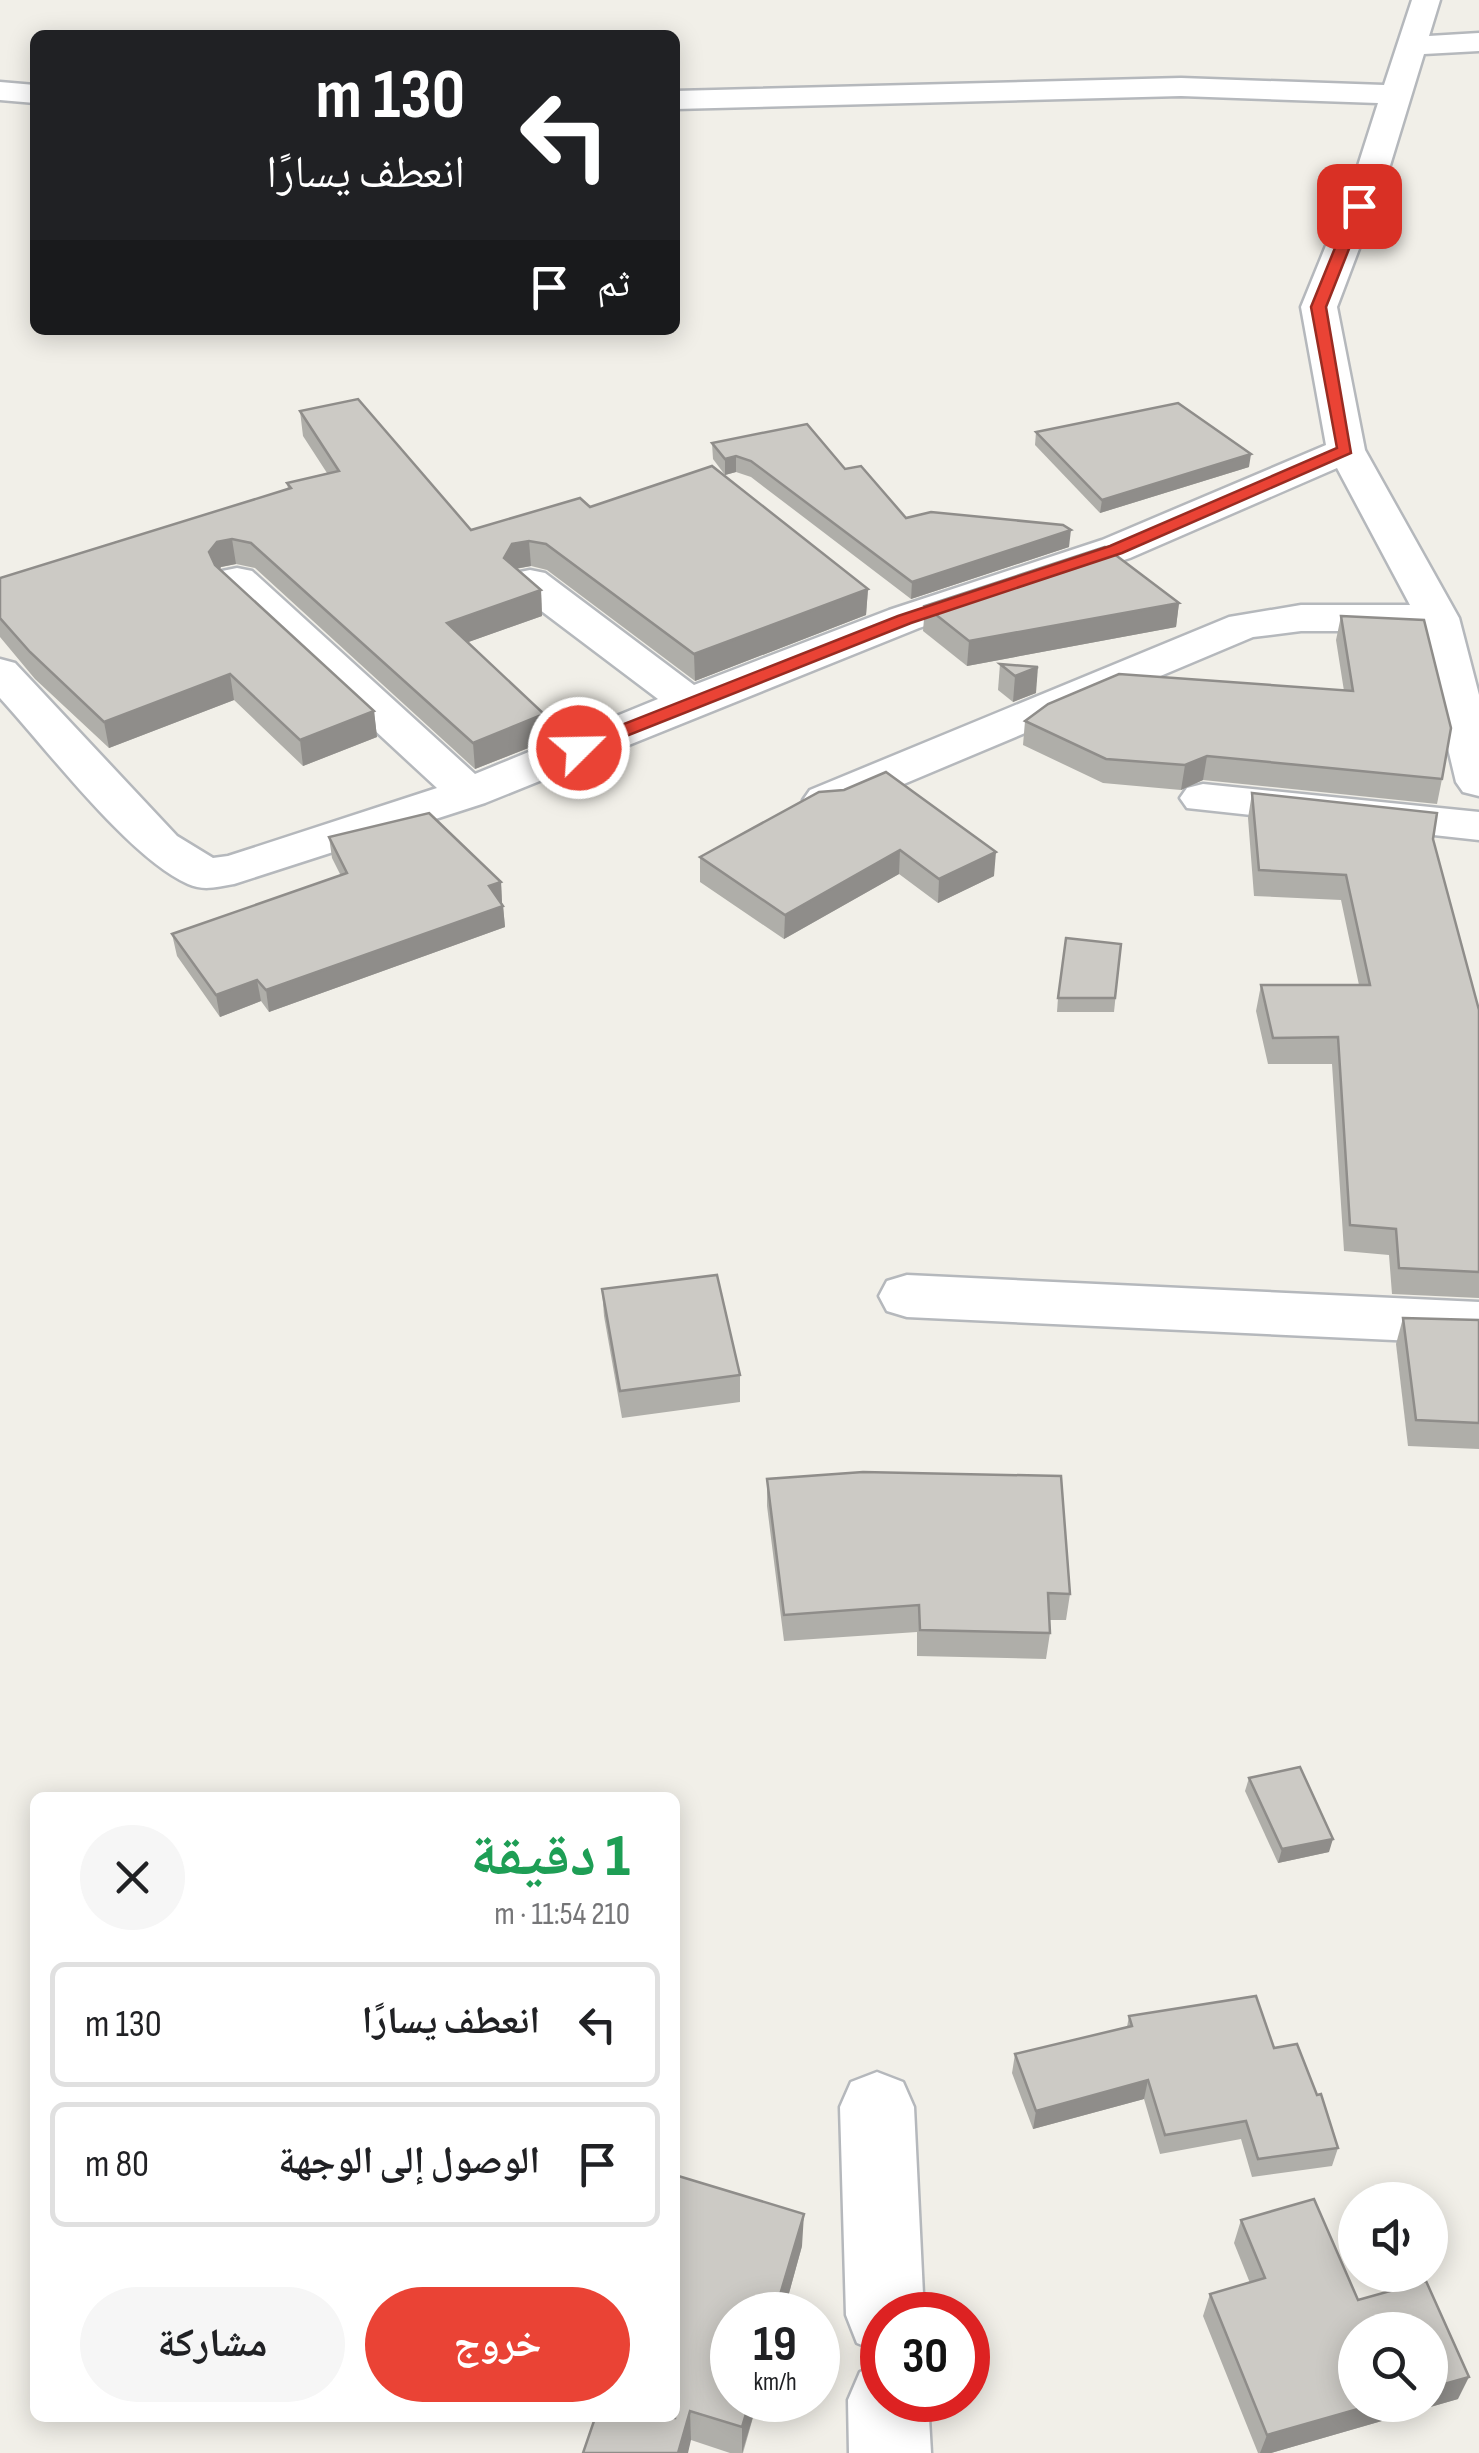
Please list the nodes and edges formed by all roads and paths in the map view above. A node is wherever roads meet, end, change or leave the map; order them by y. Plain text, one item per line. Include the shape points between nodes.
1 (1426, 0) edge
2 (1479, 42) edge
3 (1412, 46) junction
4 (0, 92) edge
5 (30, 94) edge
6 (1398, 96) junction
7 (680, 100) edge
8 (1346, 450) junction
9 (237, 580) edge
10 (530, 582) edge
11 (1438, 618) junction
12 (0, 672) edge
13 (689, 702) junction
14 (1479, 782) edge
15 (469, 793) junction
16 (1203, 798) dead end
17 (826, 800) edge
18 (1479, 826) edge
19 (908, 1296) dead end
20 (1479, 1323) edge
21 (877, 2108) dead end
22 (883, 2292) edge
23 (889, 2422) edge
24 (890, 2453) edge

1 - 3 street
2 - 3 street
3 - 6 street
4 - 5 street
6 - 7 street via 1181,87
6 - 8 street via 1318,307
8 - 11 street
8 - 13 street via 1116,550 889,608
9 - 15 street
10 - 13 street
11 - 14 street
11 - 17 street via 1300,618 1244,626
12 - 15 street via 160,846 205,874
13 - 15 street
16 - 18 street
19 - 20 street
21 - 22 street
23 - 24 street

